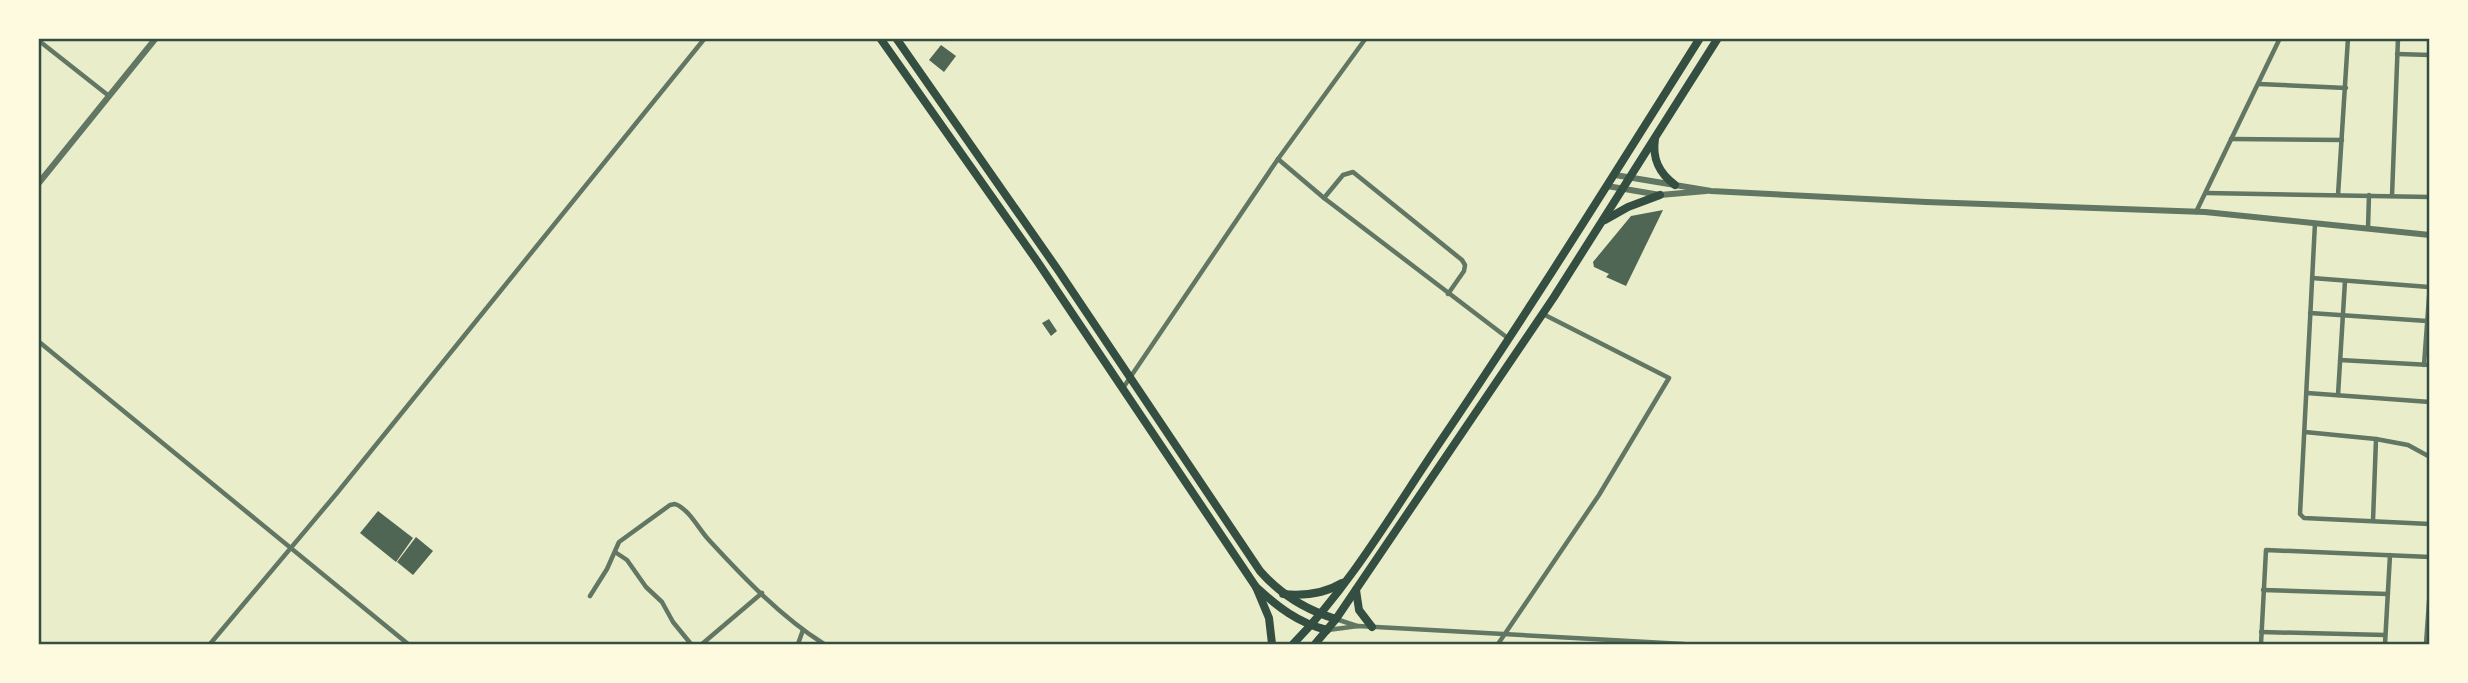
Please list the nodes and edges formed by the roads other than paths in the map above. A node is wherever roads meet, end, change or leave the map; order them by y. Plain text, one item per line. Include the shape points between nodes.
1 (156, 38) edge
2 (705, 38) edge
3 (880, 38) edge
4 (896, 38) edge
5 (1366, 38) edge
6 (1700, 38) edge
7 (1718, 38) edge
8 (2280, 38) edge
9 (2348, 38) edge
10 (2398, 38) edge
11 (38, 40) edge
12 (2397, 54) junction
13 (2430, 55) edge
14 (2259, 84) junction
15 (2346, 88) junction
16 (110, 96) junction
17 (1655, 136) junction
18 (2231, 139) junction
19 (2342, 139) junction
20 (1278, 159) junction
21 (1615, 175) junction
22 (1630, 178) junction
23 (38, 184) edge
24 (1675, 185) junction
25 (1607, 186) junction
26 (1623, 190) junction
27 (1711, 191) junction
28 (2206, 193) junction
29 (1660, 195) junction
30 (2338, 195) junction
31 (2369, 195) junction
32 (2392, 195) junction
33 (2430, 197) edge
34 (1324, 198) junction
35 (2196, 212) junction
36 (2315, 222) junction
37 (1599, 224) junction
38 (2368, 228) junction
39 (2430, 235) edge
40 (2312, 278) junction
41 (2345, 281) junction
42 (2429, 286) edge
43 (1448, 294) junction
44 (1542, 313) junction
45 (2311, 313) junction
46 (2343, 315) junction
47 (2427, 321) junction
48 (1510, 340) junction
49 (38, 341) edge
50 (2340, 360) junction
51 (2427, 365) edge
52 (1130, 376) junction
53 (1122, 389) junction
54 (2307, 393) junction
55 (2338, 395) junction
56 (2430, 402) edge
57 (2305, 432) junction
58 (2376, 439) junction
59 (2430, 457) edge
60 (2373, 521) junction
61 (2430, 524) edge
62 (289, 549) junction
63 (615, 552) junction
64 (2390, 555) junction
65 (2430, 557) edge
66 (1347, 579) junction
67 (1256, 587) junction
68 (2430, 588) edge
69 (1356, 589) junction
70 (2263, 590) junction
71 (762, 593) junction
72 (1283, 594) junction
73 (2388, 594) junction
74 (590, 596) dead end
75 (1320, 614) junction
76 (1336, 619) junction
77 (1311, 626) junction
78 (1358, 626) junction
79 (1372, 627) junction
80 (803, 630) junction
81 (1327, 630) junction
82 (2261, 632) junction
83 (2385, 635) junction
84 (1504, 636) junction
85 (704, 644) edge
86 (211, 645) edge
87 (408, 645) edge
88 (691, 645) edge
89 (798, 645) edge
90 (824, 645) edge
91 (1272, 645) edge
92 (1293, 645) edge
93 (1315, 645) edge
94 (1498, 645) edge
95 (1684, 645) edge
96 (2261, 645) edge
97 (2385, 645) edge
98 (2426, 645) edge

1 - 16 street
2 - 62 street
3 - 53 main road
4 - 52 main road
5 - 20 street
6 - 21 main road
7 - 17 main road
8 - 14 street
9 - 15 street
10 - 12 street
11 - 16 street
12 - 13 street
12 - 32 street
14 - 15 street
14 - 18 street
15 - 19 street
16 - 23 street
17 - 22 main road
17 - 24 main road via 1655,158
18 - 19 street
18 - 28 street
19 - 30 street
20 - 34 street
20 - 52 street
21 - 22 street
21 - 25 main road
22 - 24 street
22 - 26 main road
24 - 27 street
25 - 26 street
25 - 48 main road
26 - 29 street
26 - 37 main road
27 - 29 street
27 - 35 street
28 - 30 street
28 - 35 street
29 - 37 main road via 1628,206
30 - 31 street
31 - 32 street
31 - 38 street
32 - 33 street
34 - 43 street
34 - 43 street via 1343,174 1353,172 1462,260 1464,271
35 - 36 street
36 - 38 street
36 - 40 street
37 - 44 main road
38 - 39 street
40 - 41 street
40 - 45 street
41 - 42 street
41 - 46 street
42 - 47 street
43 - 48 street
44 - 69 main road
44 - 84 street via 1669,378
45 - 46 street
45 - 54 street
46 - 47 street
46 - 50 street
47 - 51 street
48 - 66 main road
49 - 62 street
50 - 51 street
50 - 55 street
52 - 53 street
52 - 72 main road via 1260,571
53 - 67 main road
54 - 55 street
54 - 57 street
55 - 56 street
57 - 58 street
57 - 60 street via 2301,517
58 - 59 street via 2407,445
58 - 60 street
60 - 61 street
62 - 86 street
62 - 87 street
63 - 71 street via 623,538 675,504
63 - 74 street
63 - 88 street via 662,602
64 - 65 street
64 - 70 street via 2267,550
64 - 73 street
66 - 72 main road via 1323,592
66 - 75 main road
67 - 77 main road
67 - 91 main road via 1269,618
68 - 98 street
69 - 76 main road
69 - 79 main road via 1359,610
70 - 73 street
70 - 82 street
71 - 80 street
71 - 85 street
72 - 75 main road
73 - 83 street
75 - 76 main road
75 - 77 main road
76 - 78 street
76 - 81 main road
77 - 81 main road
77 - 92 main road
78 - 79 street
78 - 81 street
79 - 84 street
80 - 89 street
80 - 90 street
81 - 93 main road
82 - 83 street
82 - 96 street
83 - 97 street
84 - 94 street
84 - 95 street

